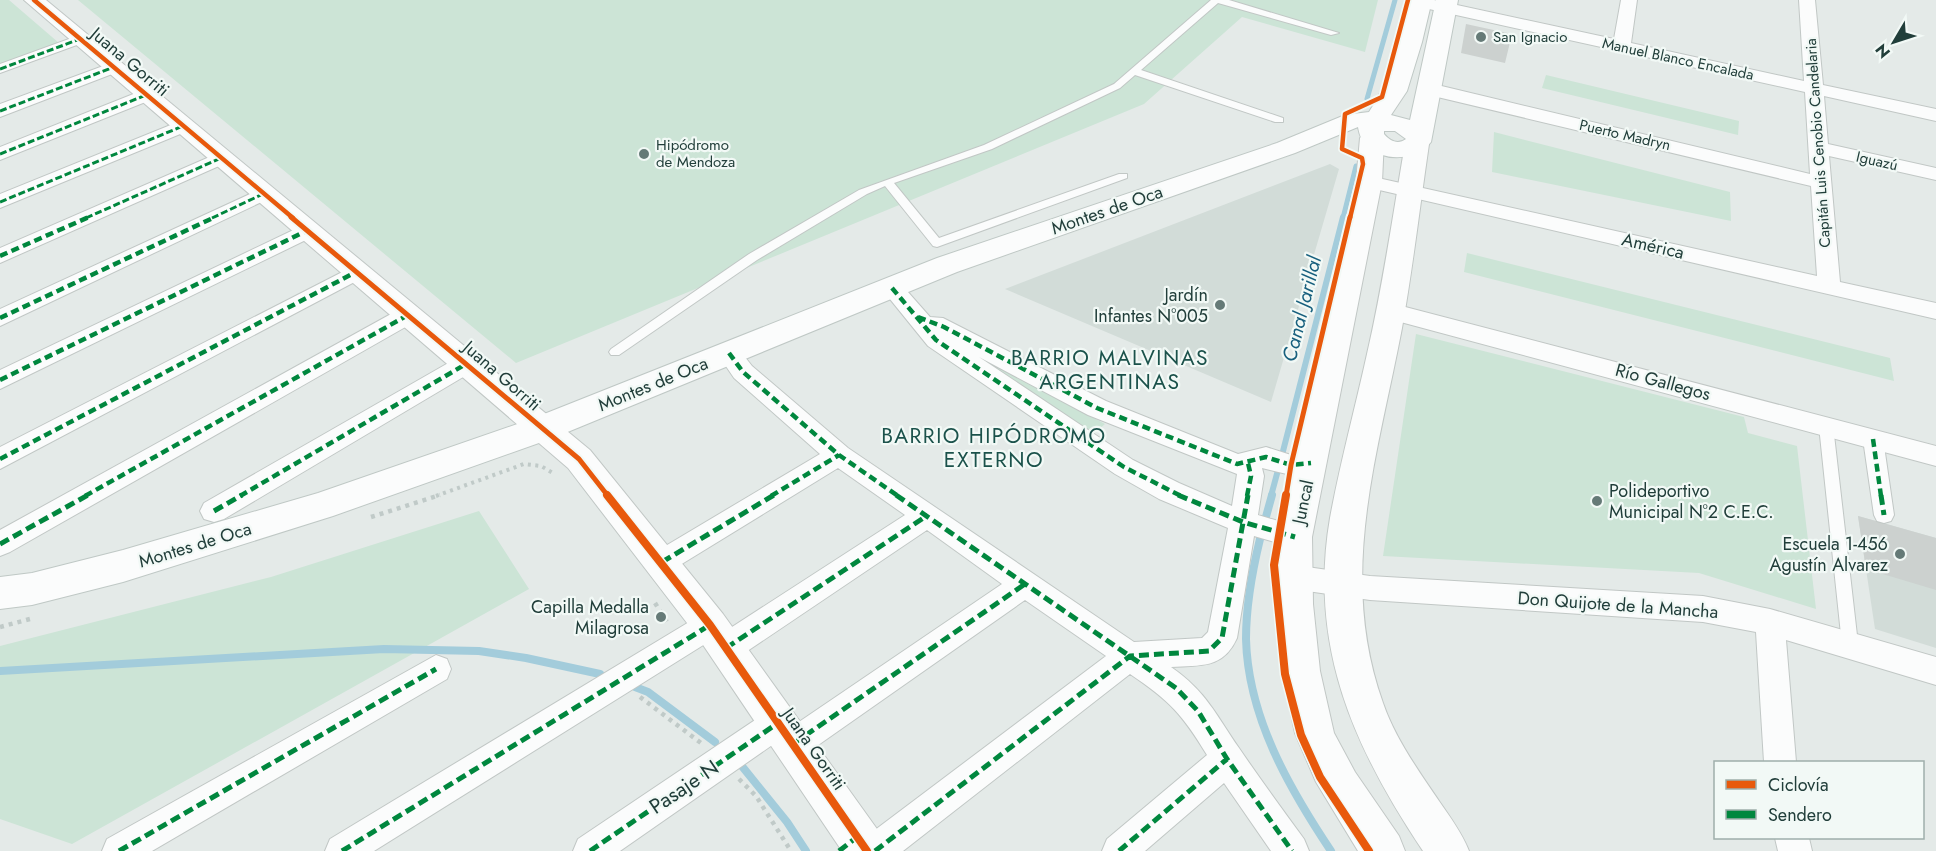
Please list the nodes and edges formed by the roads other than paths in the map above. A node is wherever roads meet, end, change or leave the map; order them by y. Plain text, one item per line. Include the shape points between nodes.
1 (34, 0) edge
2 (1217, 0) edge
3 (1629, 0) edge
4 (1807, 0) edge
5 (1420, 1) edge
6 (1446, 4) edge
7 (1334, 33) dead end
8 (80, 39) junction
9 (1622, 46) junction
10 (114, 67) junction
11 (0, 69) edge
12 (1133, 71) junction
13 (1813, 88) junction
14 (1429, 89) junction
15 (146, 95) junction
16 (0, 111) edge
17 (1936, 115) edge
18 (1279, 120) dead end
19 (183, 126) junction
20 (1388, 136) junction
21 (1818, 147) junction
22 (0, 154) edge
23 (221, 158) junction
24 (1936, 174) edge
25 (1123, 176) dead end
26 (888, 182) junction
27 (1370, 182) junction
28 (1820, 182) junction
29 (1410, 190) junction
30 (263, 194) junction
31 (0, 202) edge
32 (306, 231) junction
33 (0, 256) edge
34 (356, 272) junction
35 (1829, 286) junction
36 (892, 288) junction
37 (1390, 310) junction
38 (1936, 311) edge
39 (408, 315) junction
40 (915, 315) junction
41 (0, 318) edge
42 (615, 352) dead end
43 (729, 353) junction
44 (466, 364) junction
45 (0, 380) edge
46 (1826, 426) junction
47 (541, 429) junction
48 (1873, 439) junction
49 (839, 455) junction
50 (1936, 456) edge
51 (0, 459) edge
52 (1248, 463) junction
53 (1311, 463) junction
54 (214, 511) dead end
55 (928, 515) junction
56 (1884, 515) dead end
57 (1243, 522) junction
58 (0, 544) edge
59 (1294, 557) junction
60 (662, 562) junction
61 (1025, 584) junction
62 (1344, 585) junction
63 (0, 593) edge
64 (1770, 622) junction
65 (706, 639) junction
66 (1850, 644) junction
67 (1130, 656) junction
68 (436, 669) dead end
69 (1936, 671) edge
70 (785, 734) junction
71 (1227, 759) junction
72 (1780, 761) edge
73 (859, 848) edge
74 (119, 851) edge
75 (342, 851) edge
76 (590, 851) edge
77 (1119, 851) edge
78 (1292, 851) edge
79 (1384, 851) edge
80 (1448, 851) edge

1 - 8 street, Juana Gorriti
2 - 7 lane
2 - 12 lane
3 - 9 street
4 - 13 street, Capitán Luis Cenobio Candelaria
5 - 6 street, Manuel Blanco Encalada
5 - 20 main road via 1411,42 1388,102
6 - 9 street, Manuel Blanco Encalada
6 - 14 main road
8 - 10 street, Juana Gorriti
8 - 11 street
9 - 13 street, Manuel Blanco Encalada
10 - 15 street, Juana Gorriti
10 - 16 street
12 - 18 lane
12 - 26 lane via 1117,86 988,147
13 - 17 street, Manuel Blanco Encalada
13 - 21 street, Capitán Luis Cenobio Candelaria
14 - 20 main road
14 - 28 street, Puerto Madryn
15 - 19 street, Juana Gorriti
15 - 22 street
19 - 23 street, Juana Gorriti
19 - 31 street
20 - 27 street, Juncal
20 - 29 street
20 - 36 main road, Montes de Oca via 1297,144 947,265
21 - 24 street, Iguazú
21 - 28 street, Capitán Luis Cenobio Candelaria
23 - 30 street, Juana Gorriti
23 - 33 street
25 - 26 lane via 937,243
26 - 42 lane via 863,192 753,256
27 - 29 street, América
27 - 53 street, Juncal
28 - 35 street, Capitán Luis Cenobio Candelaria
29 - 35 street, América
29 - 37 street
30 - 32 street, Juana Gorriti
30 - 41 street
32 - 34 street, Juana Gorriti
32 - 45 street
34 - 39 street, Juana Gorriti
34 - 51 street
35 - 38 street, América
36 - 40 street, Don Quijote de la Mancha
36 - 43 main road, Montes de Oca
37 - 46 street, Río Gallegos
37 - 62 street via 1347,519
39 - 44 street, Juana Gorriti
39 - 58 street
40 - 52 street via 1097,408 1237,464
40 - 57 street, Don Quijote de la Mancha via 936,340 1124,467
43 - 47 main road, Montes de Oca
43 - 49 street via 742,372
44 - 47 street, Juana Gorriti
44 - 54 street
46 - 48 street, Río Gallegos
46 - 66 lane
47 - 60 street, Juana Gorriti via 579,459
47 - 63 main road, Montes de Oca via 208,541 32,589
48 - 50 street, Río Gallegos
48 - 56 street
49 - 55 street
49 - 60 street
52 - 53 street via 1266,457 1291,465
52 - 57 street via 1251,476
53 - 59 street, Juncal
55 - 61 street
55 - 65 street
57 - 59 street, Don Quijote de la Mancha
57 - 67 street via 1222,638 1209,651
59 - 62 street, Don Quijote de la Mancha
59 - 79 street, Juncal via 1299,663 1310,717 1332,770
60 - 65 street, Juana Gorriti
61 - 67 street
61 - 70 street, Pasaje N
62 - 64 street, Don Quijote de la Mancha via 1703,609
62 - 80 street via 1351,658 1372,726 1416,806
64 - 66 street, Don Quijote de la Mancha
64 - 72 street
65 - 70 street, Juana Gorriti
65 - 75 street
66 - 69 street, Don Quijote de la Mancha
67 - 71 street via 1176,688 1198,711
67 - 73 street
68 - 74 street
70 - 73 street, Juana Gorriti
70 - 76 street, Pasaje N
71 - 77 street
71 - 78 street

